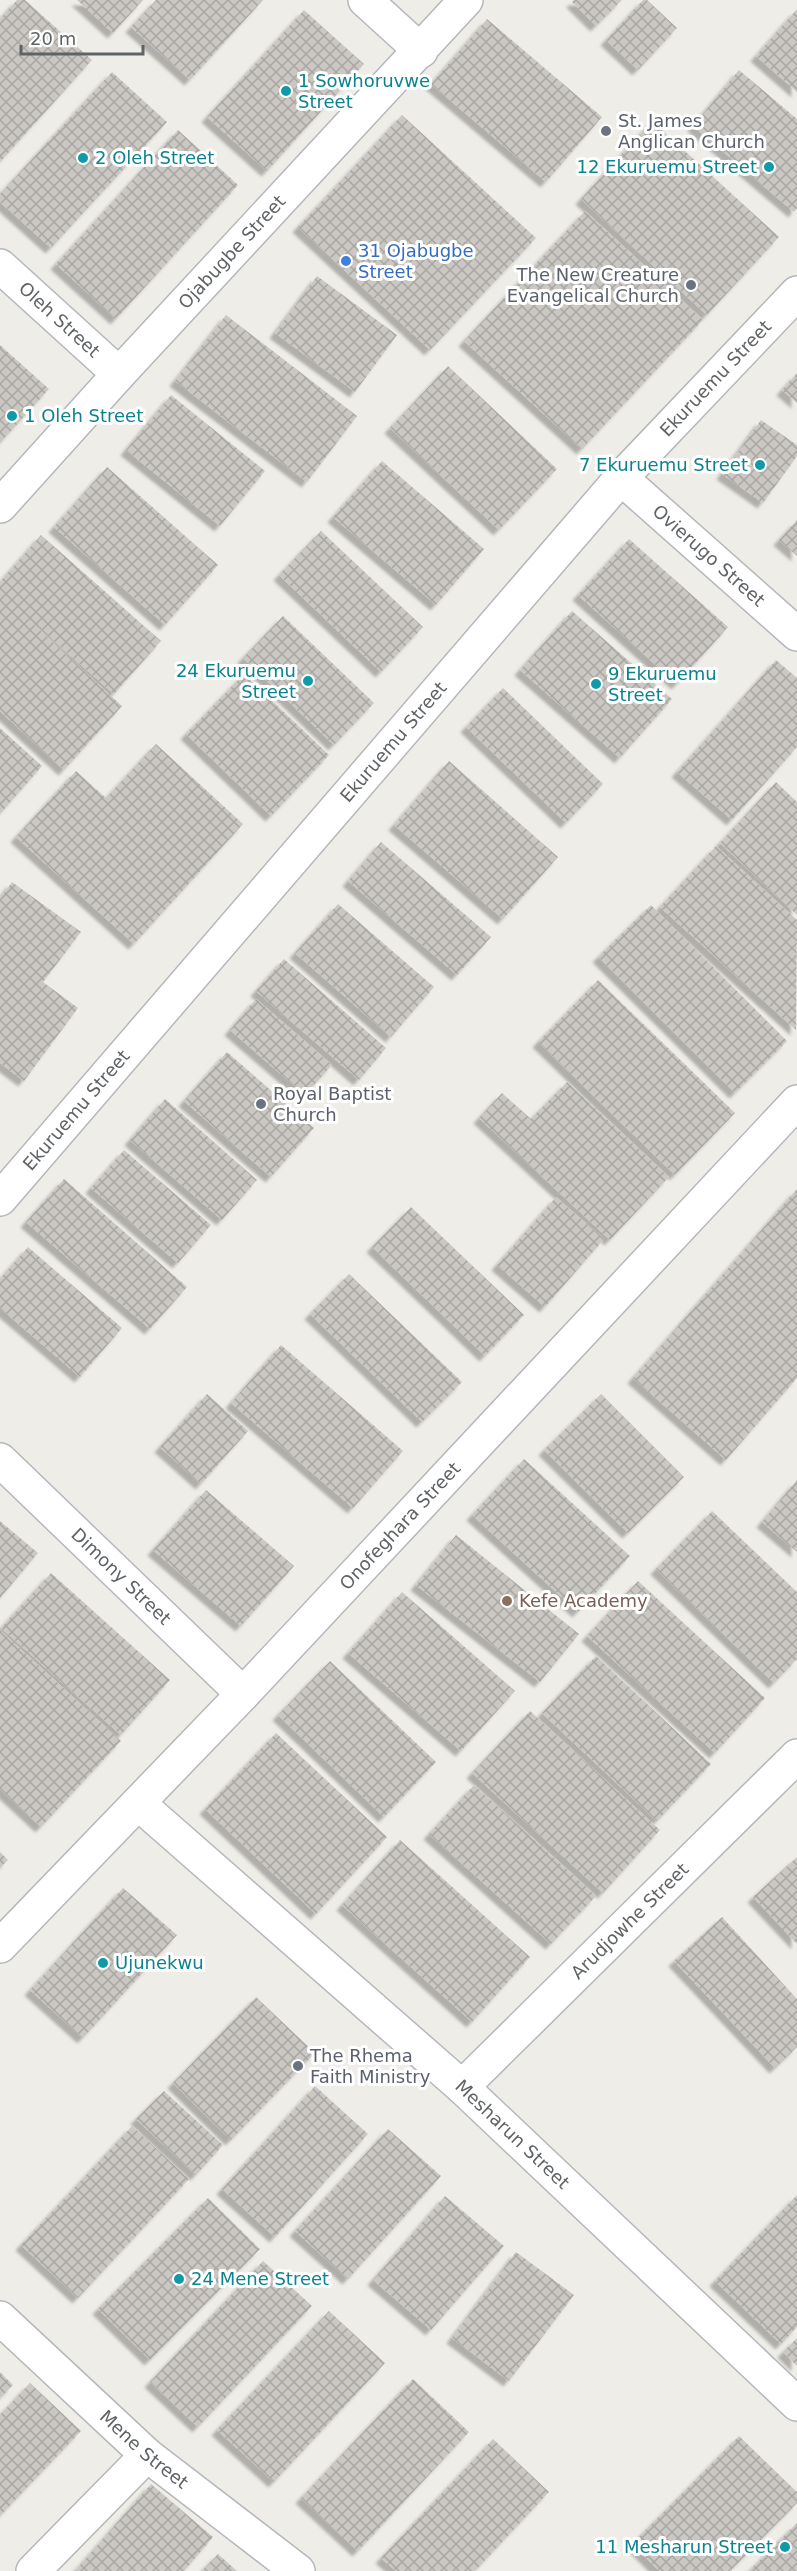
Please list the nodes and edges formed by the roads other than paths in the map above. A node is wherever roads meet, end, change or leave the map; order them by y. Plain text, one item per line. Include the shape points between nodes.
1 (365, 0) edge
2 (466, 0) edge
3 (421, 51) junction
4 (0, 266) edge
5 (797, 293) edge
6 (119, 374) junction
7 (621, 478) junction
8 (0, 506) edge
9 (797, 634) edge
10 (797, 1102) edge
11 (0, 1199) edge
12 (0, 1460) edge
13 (243, 1694) junction
14 (793, 1768) edge
15 (138, 1803) junction
16 (0, 1946) edge
17 (462, 2087) junction
18 (0, 2318) edge
19 (797, 2404) edge
20 (147, 2455) junction
21 (33, 2571) edge
22 (298, 2571) edge

1 - 3 street
2 - 3 street, Ojabugbe Street
3 - 6 street, Ojabugbe Street
4 - 6 street, Oleh Street
5 - 7 street, Ekuruemu Street
6 - 8 street, Ojabugbe Street
7 - 9 street, Ovierugo Street
7 - 11 street, Ekuruemu Street
10 - 13 street, Onofeghara Street
12 - 13 street, Dimony Street
13 - 15 street, Onofeghara Street
14 - 17 street, Arudjowhe Street
15 - 16 street, Onofeghara Street
15 - 17 street, Mesharun Street
17 - 19 street, Mesharun Street
18 - 20 street, Mene Street
20 - 21 street
20 - 22 street, Mene Street

